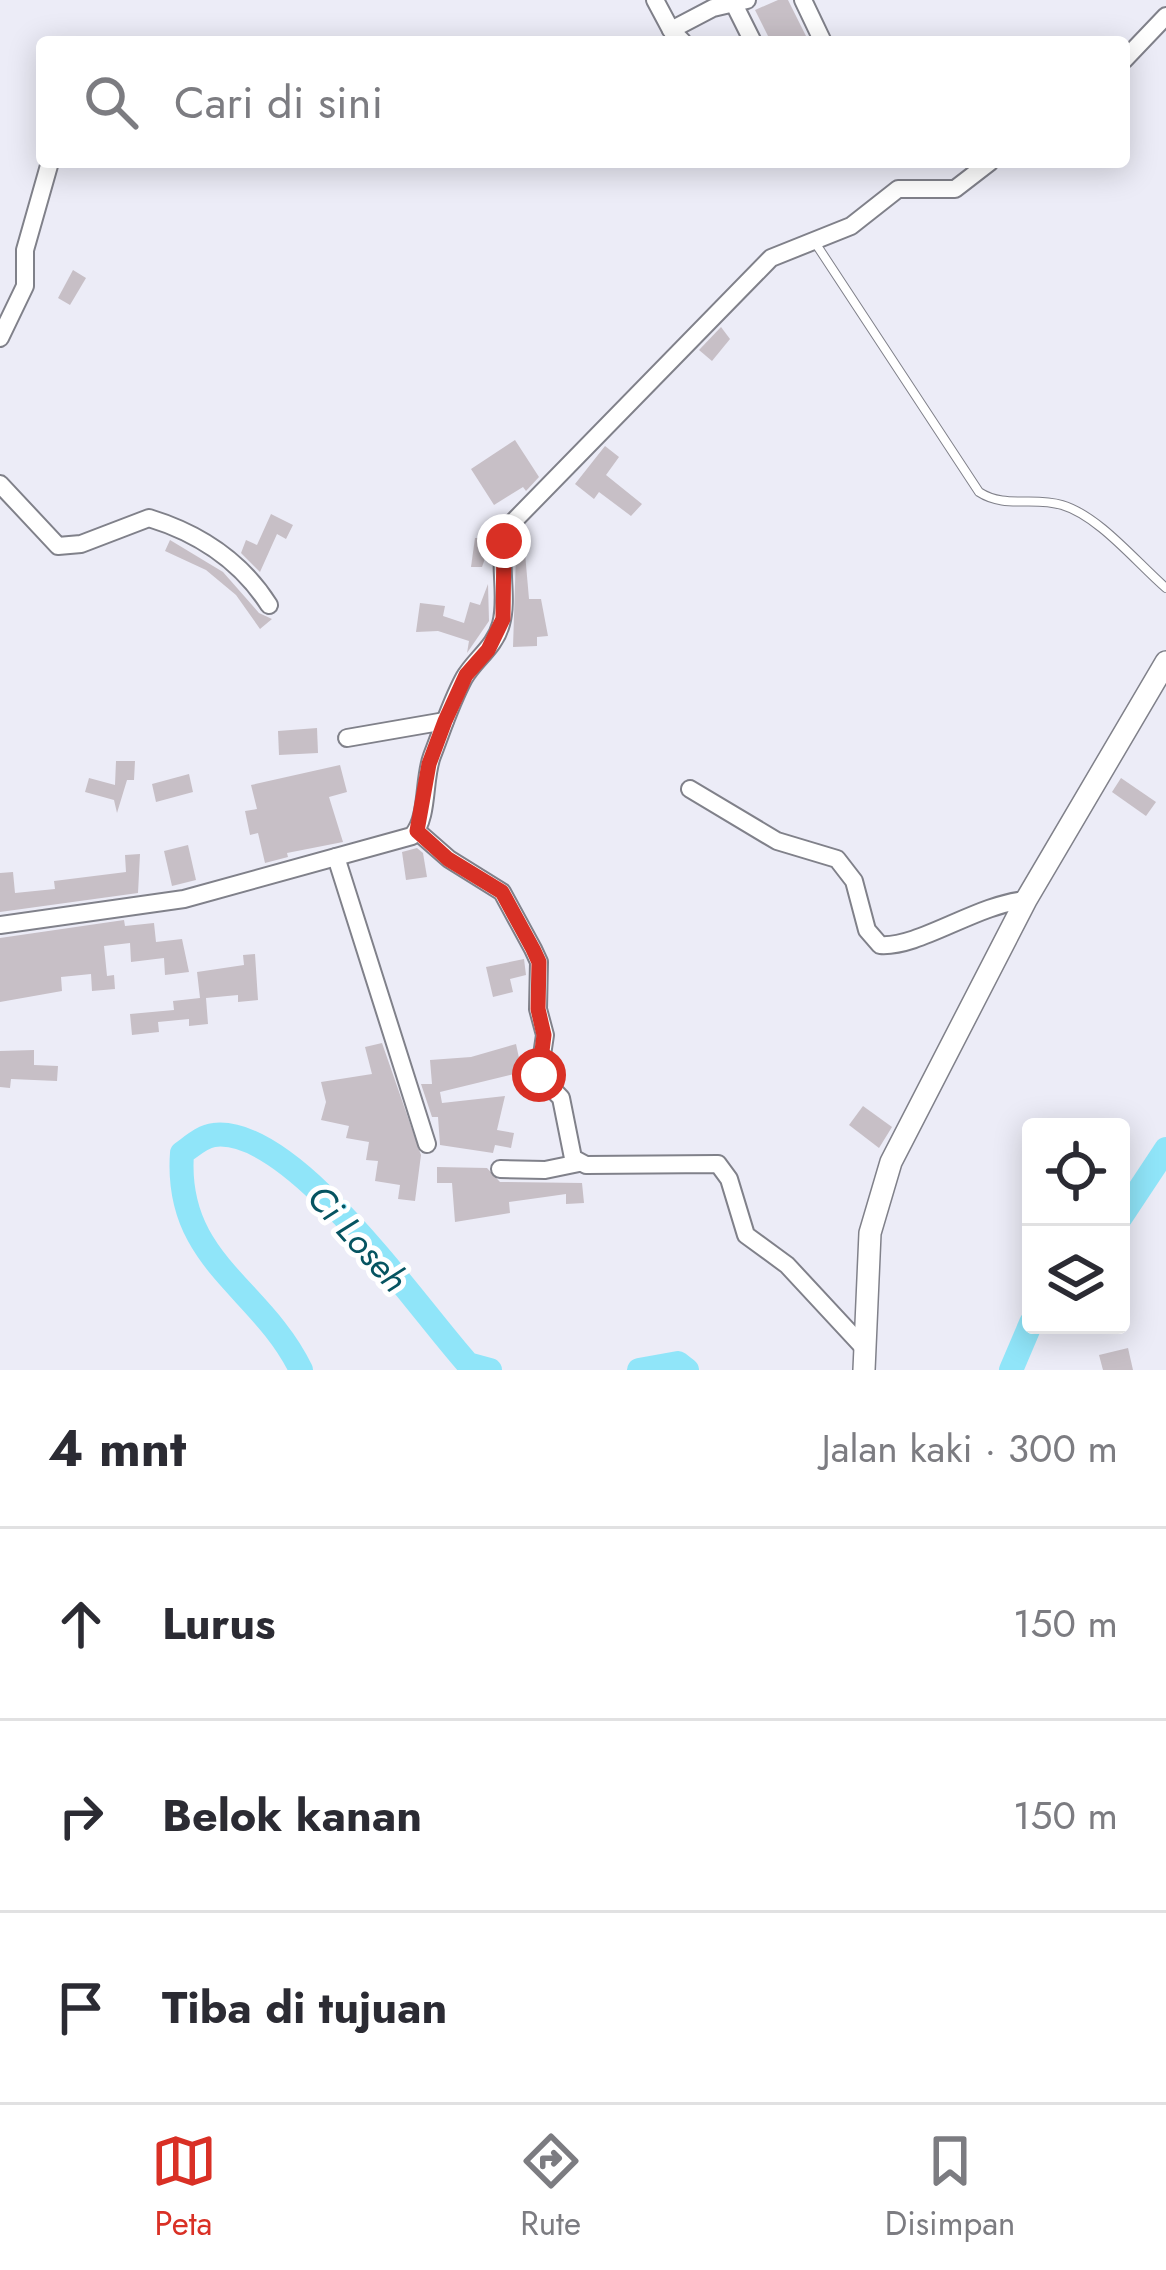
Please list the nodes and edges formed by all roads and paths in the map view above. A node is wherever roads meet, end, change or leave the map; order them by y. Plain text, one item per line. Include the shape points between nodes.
1 (655, 0) edge
2 (803, 0) edge
3 (741, 3) edge
4 (1166, 16) edge
5 (677, 36) edge
6 (751, 36) edge
7 (820, 36) edge
8 (1130, 54) edge
9 (48, 168) edge
10 (982, 168) edge
11 (814, 240) junction
12 (0, 338) edge
13 (0, 484) edge
14 (1166, 588) edge
15 (268, 605) dead end
16 (1166, 662) edge
17 (445, 721) junction
18 (347, 738) dead end
19 (690, 790) dead end
20 (417, 831) junction
21 (336, 857) junction
22 (1026, 900) junction
23 (0, 925) edge
24 (428, 1144) dead end
25 (579, 1163) junction
26 (500, 1168) dead end
27 (864, 1360) edge

1 - 5 street
2 - 7 street
3 - 5 street via 713,8
3 - 6 street
4 - 8 street
9 - 12 street via 26,250 25,286
10 - 11 street via 955,189 898,189 851,226
11 - 14 lane via 979,492 1076,510
11 - 17 street via 771,258 512,523 504,541 503,619
13 - 15 street via 58,546 149,518 182,530 245,572
16 - 22 street
17 - 18 street
17 - 20 street
19 - 22 street via 777,841 837,859 880,945
20 - 21 street
20 - 25 street via 502,892 533,949 544,1035 539,1075 561,1098
21 - 23 street via 184,899
21 - 24 street
22 - 27 street via 878,1198
25 - 26 street
25 - 27 street via 718,1165 746,1235 787,1265

